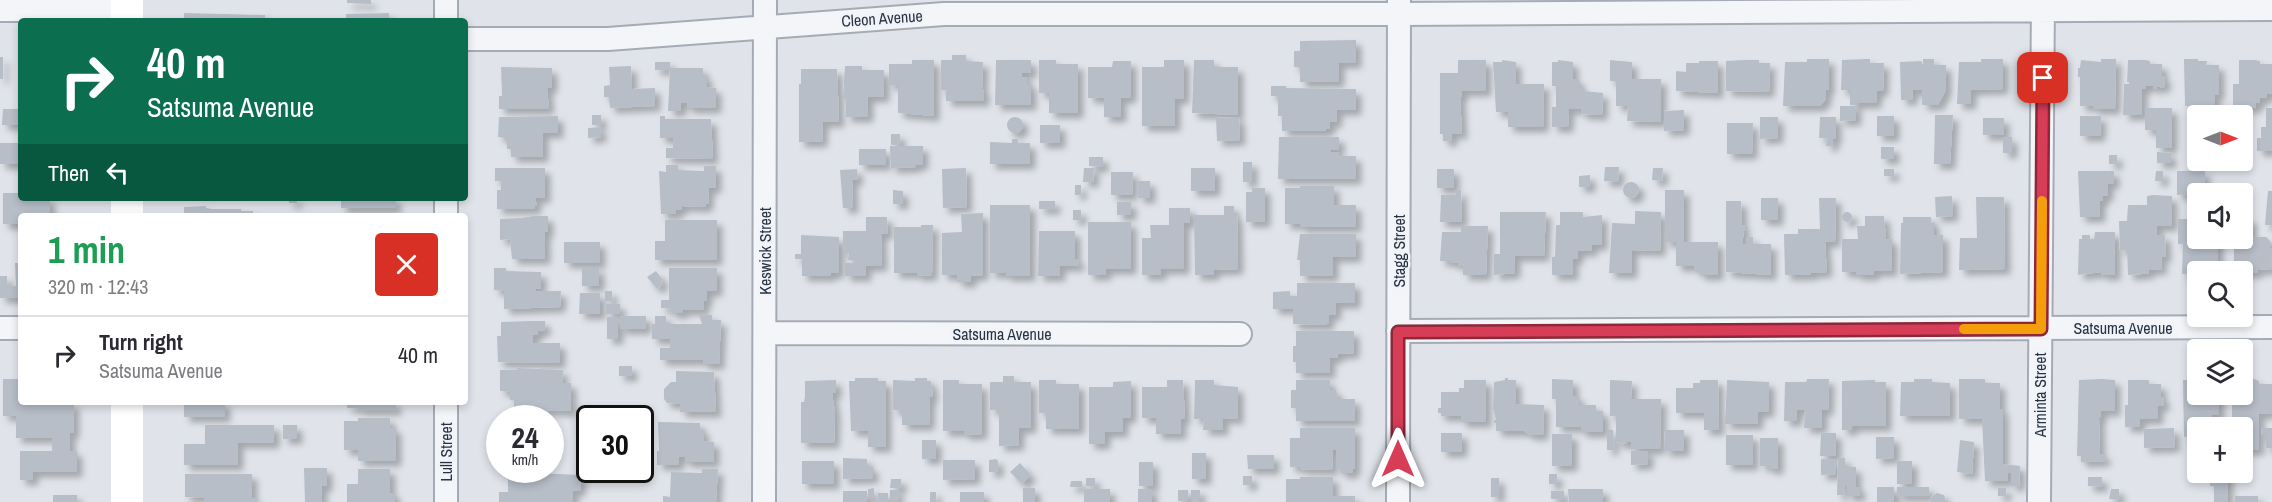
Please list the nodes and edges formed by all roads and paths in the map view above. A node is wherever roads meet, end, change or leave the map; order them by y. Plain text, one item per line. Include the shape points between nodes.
1 (446, 0) edge
2 (765, 0) edge
3 (2043, 5) edge
4 (1399, 7) edge
5 (2272, 9) edge
6 (0, 10) edge
7 (127, 10) edge
8 (446, 18) edge
9 (765, 26) junction
10 (468, 39) edge
11 (2272, 327) edge
12 (0, 328) edge
13 (18, 328) edge
14 (2041, 329) junction
15 (1398, 332) junction
16 (765, 333) junction
17 (1240, 334) dead end
18 (127, 405) edge
19 (446, 405) edge
20 (127, 502) edge
21 (446, 502) edge
22 (765, 502) edge
23 (1398, 502) edge
24 (2039, 502) edge

1 - 8 street
2 - 9 street, Keswick Street
3 - 4 street, Cleon Avenue
3 - 5 street, Cleon Avenue
3 - 14 street, Arminta Street
4 - 9 street, Cleon Avenue via 944,14
4 - 15 street, Stagg Street
6 - 7 street
9 - 10 street, Cleon Avenue via 608,39
9 - 16 street, Keswick Street
11 - 14 street, Satsuma Avenue
12 - 13 street
14 - 15 street, Satsuma Avenue
14 - 24 street, Arminta Street
15 - 23 street, Stagg Street
16 - 17 street, Satsuma Avenue
16 - 22 street, Keswick Street
18 - 20 main road
19 - 21 street, Lull Street

